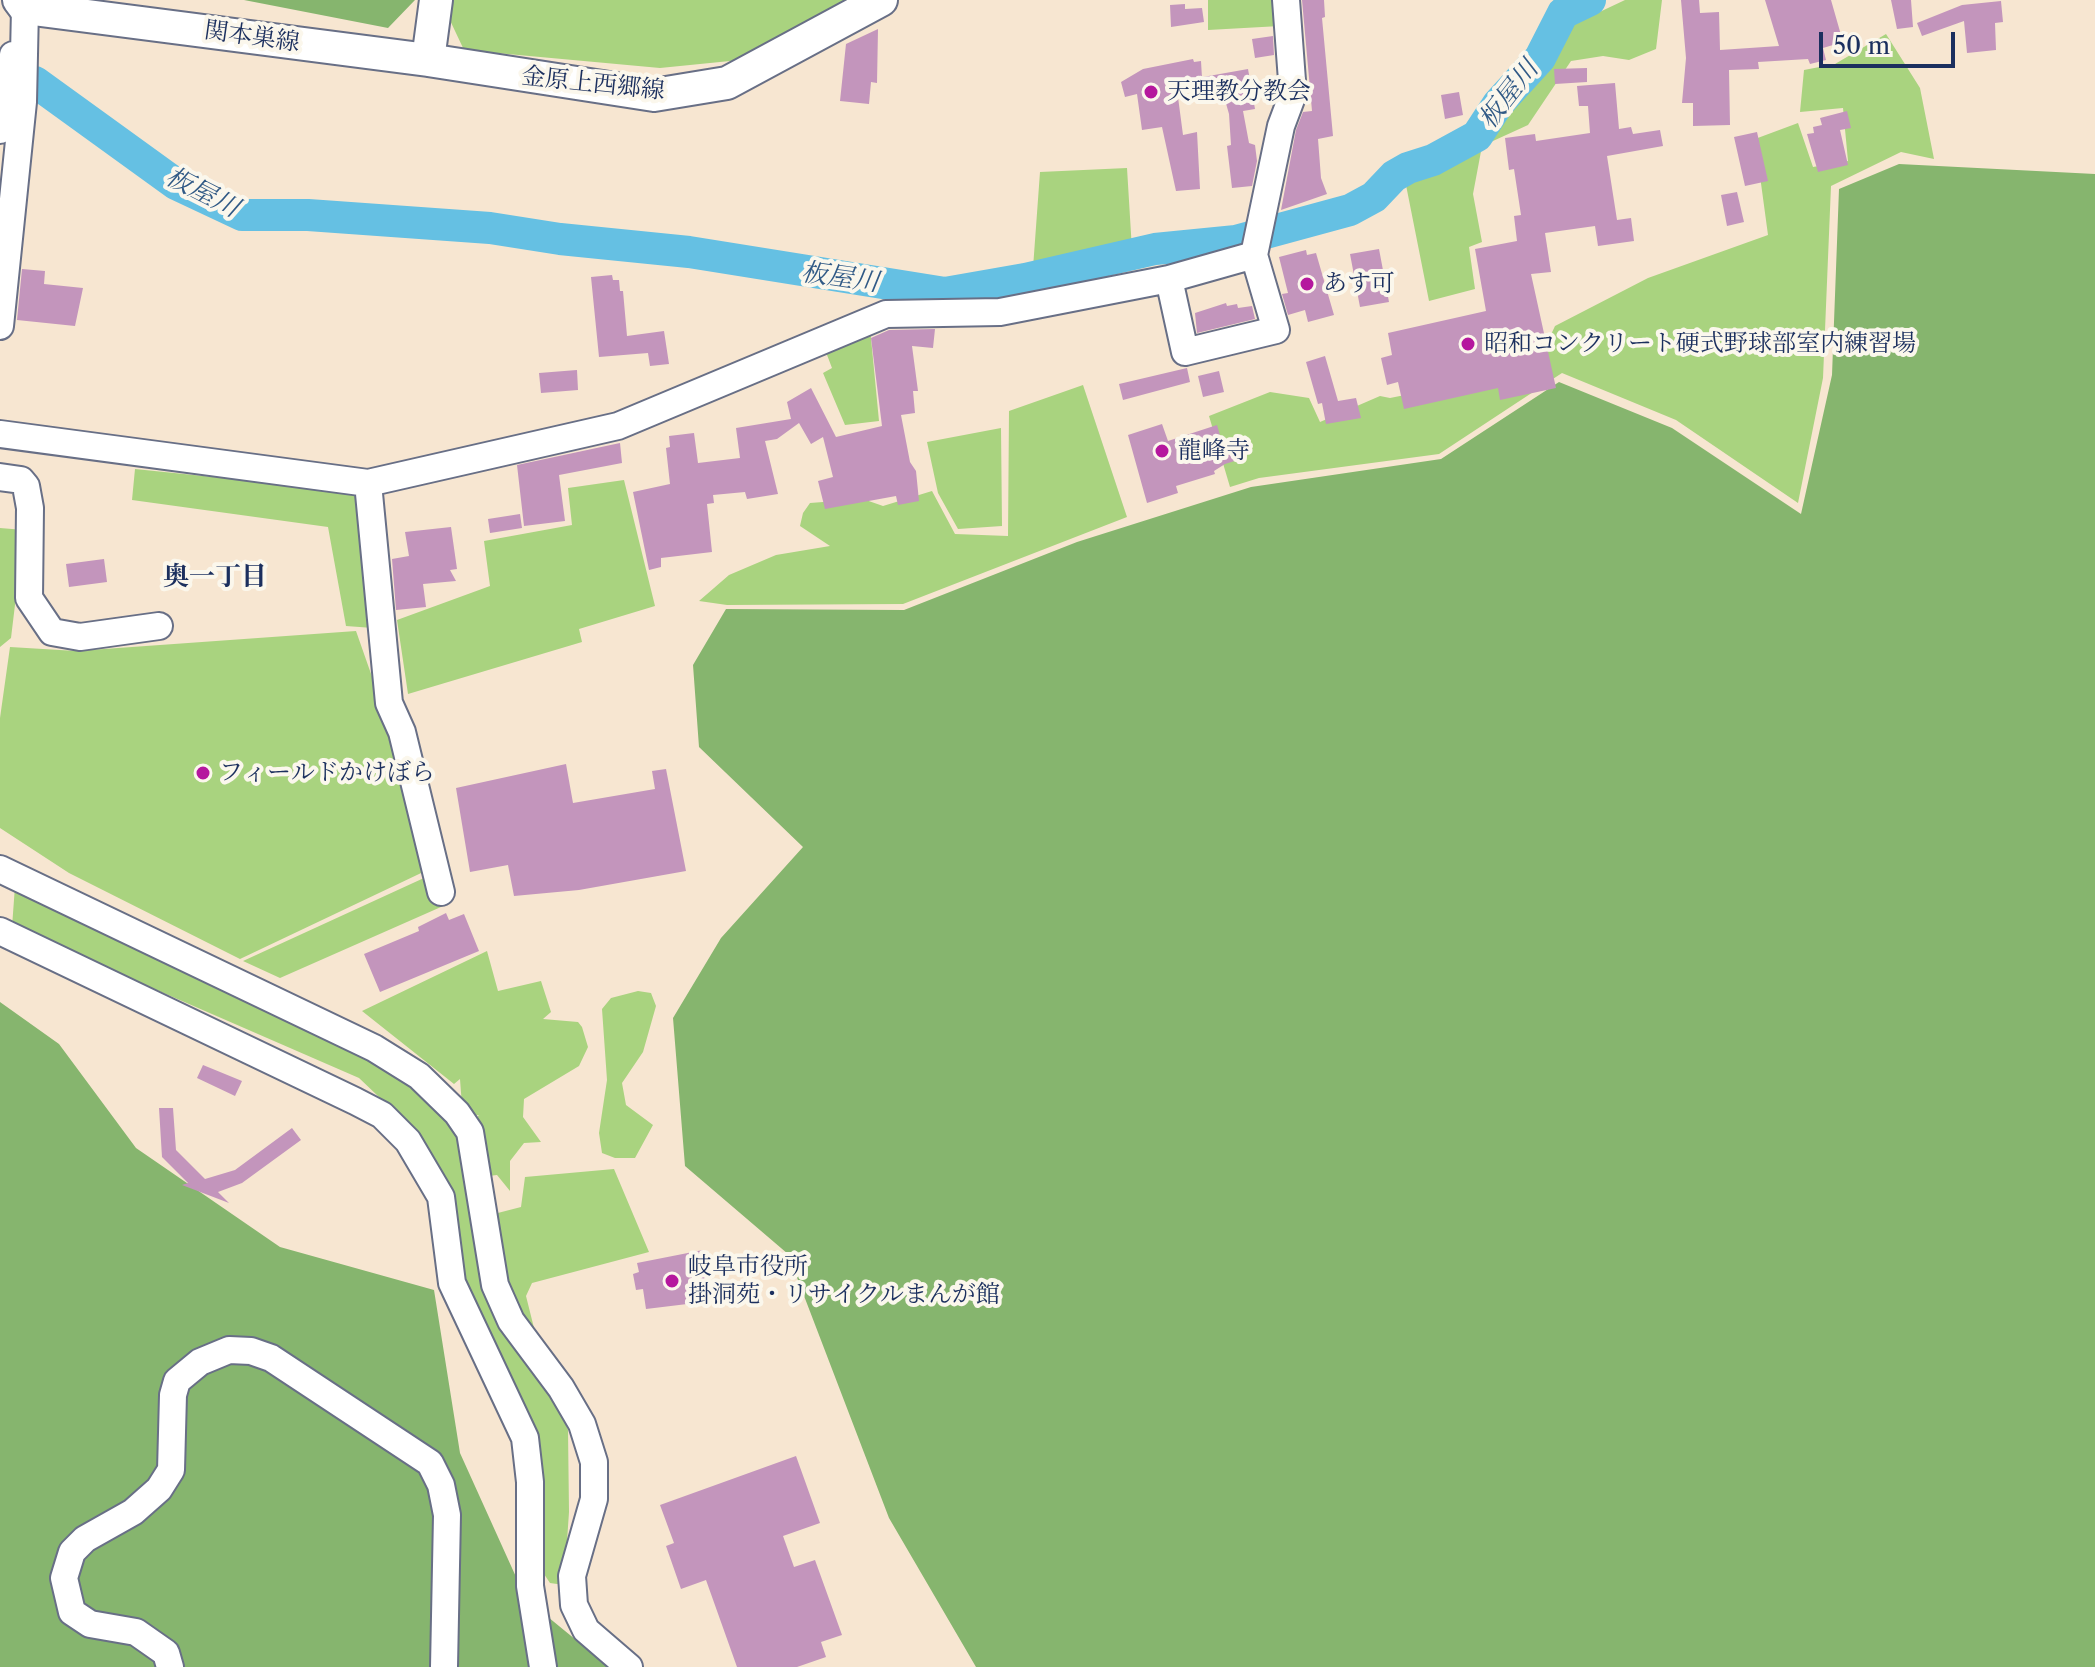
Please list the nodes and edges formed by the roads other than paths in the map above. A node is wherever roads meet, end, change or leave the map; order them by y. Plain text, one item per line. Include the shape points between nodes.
1 (436, 0) edge
2 (881, 0) edge
3 (1286, 0) edge
4 (22, 4) edge
5 (428, 60) junction
6 (0, 130) edge
7 (1254, 250) junction
8 (1169, 279) junction
9 (0, 326) edge
10 (0, 434) edge
11 (0, 477) edge
12 (368, 483) junction
13 (159, 626) dead end
14 (0, 869) edge
15 (441, 892) dead end
16 (0, 931) edge
17 (170, 1667) edge
18 (444, 1667) edge
19 (543, 1667) edge
20 (629, 1667) edge

1 - 5 main road
2 - 5 main road, 金原上西郷線 via 727,83 683,93 587,88
3 - 7 street via 1293,94
4 - 5 main road, 関本巣線
4 - 6 street
4 - 9 street via 23,102
7 - 8 street
7 - 8 street via 1276,330 1185,352
8 - 12 street via 1000,312 886,314 618,426
10 - 12 street
11 - 13 street via 21,480 26,486 29,598 52,632 80,637
12 - 15 street via 389,703 402,732
14 - 20 street via 374,1048 419,1076 457,1113 470,1132 495,1285 511,1321 582,1424 594,1462 594,1499 572,1576 574,1605 586,1630
16 - 19 street via 355,1101 382,1115 408,1141 441,1197 452,1283 525,1438 530,1586
17 - 18 street via 166,1653 145,1637 90,1624 72,1612 64,1578 72,1552 85,1539 133,1512 159,1489 171,1470 177,1381 200,1362 229,1350 271,1358 430,1463 447,1515

